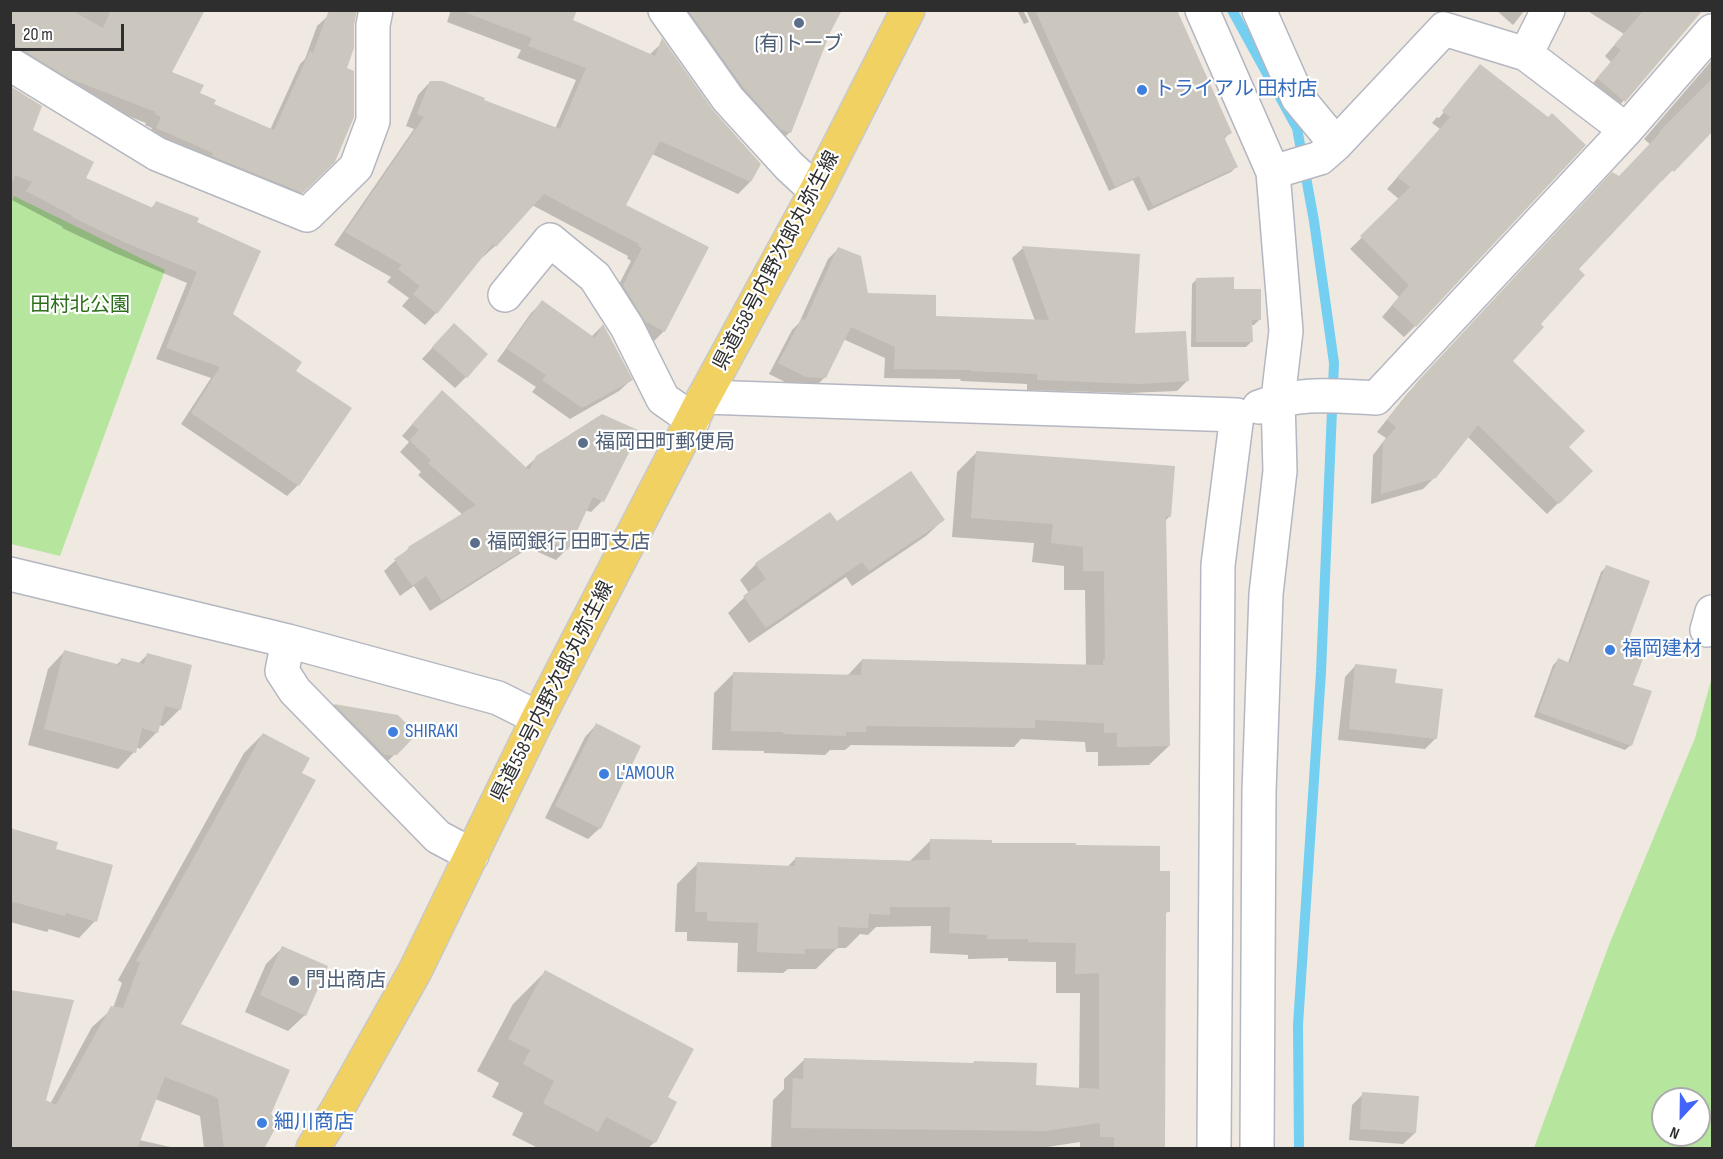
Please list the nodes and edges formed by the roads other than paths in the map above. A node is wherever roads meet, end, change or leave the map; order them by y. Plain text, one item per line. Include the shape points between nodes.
1 (376, 10) edge
2 (665, 10) edge
3 (908, 10) edge
4 (1202, 10) edge
5 (1259, 10) edge
6 (1548, 10) edge
7 (1713, 31) edge
8 (1526, 54) junction
9 (10, 64) edge
10 (1626, 130) junction
11 (1328, 151) junction
12 (1273, 172) junction
13 (816, 191) junction
14 (505, 295) dead end
15 (1278, 399) junction
16 (698, 408) junction
17 (1238, 415) junction
18 (10, 574) edge
19 (288, 641) junction
20 (538, 718) junction
21 (472, 855) junction
22 (313, 1149) edge
23 (1214, 1149) edge
24 (1257, 1149) edge

1 - 9 street via 373,121 356,167 308,215 158,154
2 - 13 street via 728,99
3 - 13 main road, 県道558号内野次郎丸弥生線
4 - 12 street
5 - 11 street via 1298,98
6 - 8 street
7 - 10 street
8 - 10 street
8 - 11 street via 1443,29
10 - 15 street via 1376,398 1312,395
11 - 12 street
12 - 15 street via 1286,331
13 - 16 main road, 県道558号内野次郎丸弥生線
14 - 16 street via 550,240 595,277 627,327 663,399
15 - 17 street
15 - 24 street via 1280,471 1266,594 1259,791
16 - 17 street
16 - 20 main road, 県道558号内野次郎丸弥生線
17 - 23 street via 1218,564
18 - 19 street
19 - 20 street via 498,698
19 - 21 street via 282,670 295,691 438,837
20 - 21 main road, 県道558号内野次郎丸弥生線
21 - 22 main road, 県道558号内野次郎丸弥生線 via 415,971

